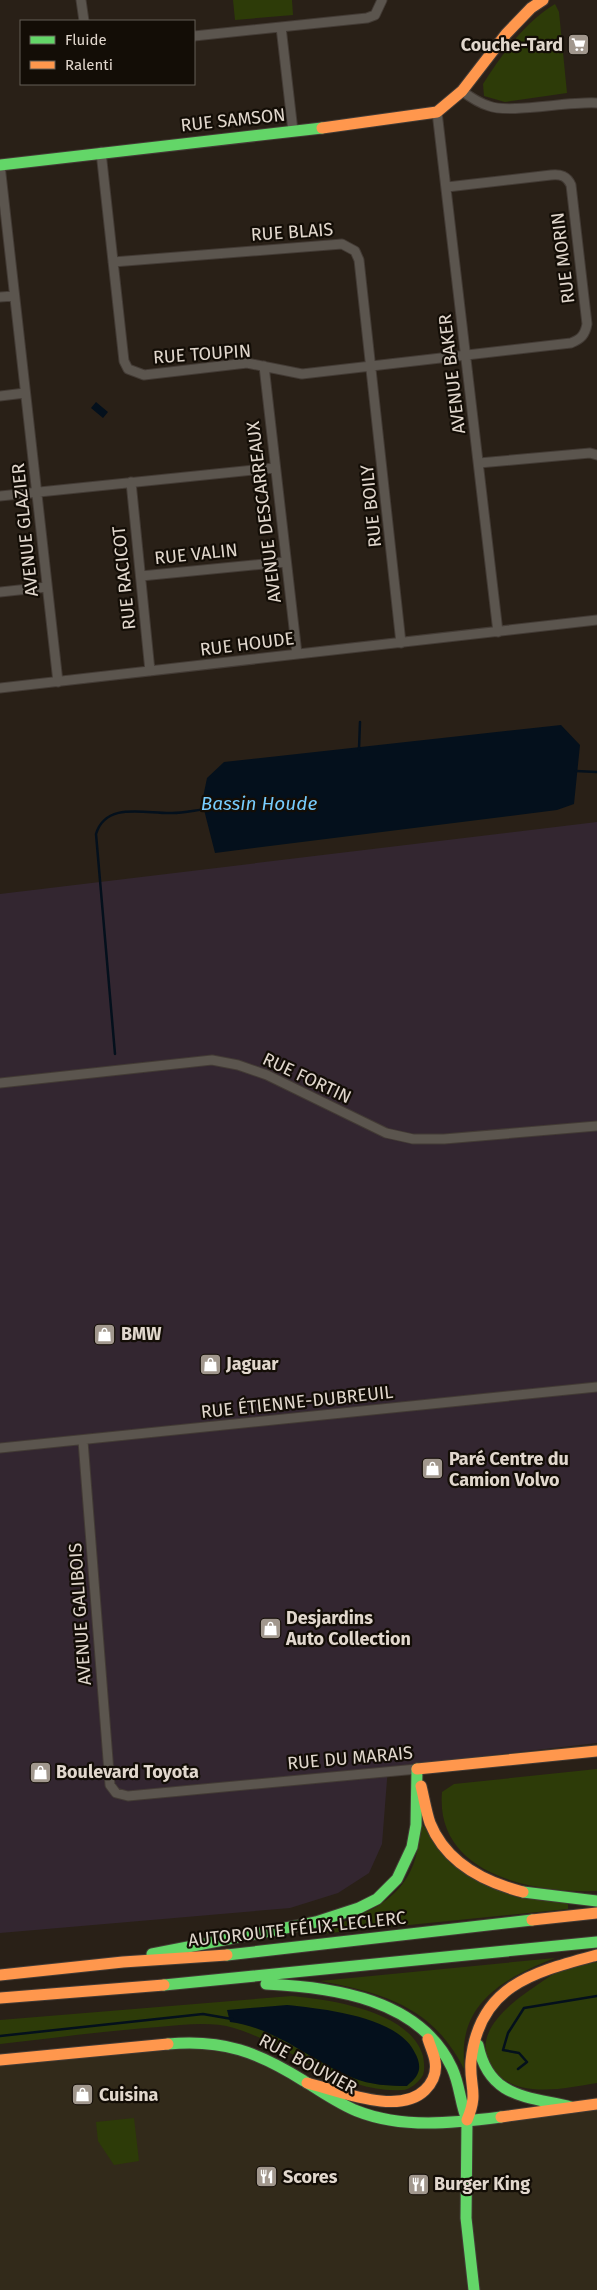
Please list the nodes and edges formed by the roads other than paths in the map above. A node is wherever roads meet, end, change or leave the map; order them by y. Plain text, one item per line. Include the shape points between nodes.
1 (81, 0) edge
2 (382, 0) edge
3 (543, 0) edge
4 (84, 20) edge
5 (281, 27) junction
6 (195, 36) edge
7 (462, 91) junction
8 (597, 103) edge
9 (437, 112) junction
10 (292, 131) junction
11 (101, 152) junction
12 (0, 165) edge
13 (447, 187) junction
14 (113, 262) junction
15 (14, 296) junction
16 (0, 298) edge
17 (466, 355) junction
18 (264, 366) junction
19 (372, 366) junction
20 (25, 393) junction
21 (0, 396) edge
22 (597, 455) edge
23 (479, 463) junction
24 (274, 468) junction
25 (131, 482) junction
26 (37, 492) junction
27 (0, 496) edge
28 (285, 562) junction
29 (141, 576) junction
30 (47, 587) junction
31 (0, 592) edge
32 (597, 620) edge
33 (498, 632) junction
34 (401, 643) junction
35 (297, 654) junction
36 (150, 671) junction
37 (58, 682) junction
38 (0, 688) edge
39 (0, 1083) edge
40 (597, 1126) edge
41 (597, 1387) edge
42 (83, 1441) junction
43 (0, 1448) edge
44 (597, 1751) edge
45 (417, 1769) junction
46 (110, 1786) joint
47 (597, 1901) edge
48 (597, 1913) edge
49 (597, 1942) edge
50 (597, 1955) edge
51 (123, 1962) junction
52 (0, 1975) edge
53 (226, 1980) junction
54 (0, 1998) edge
55 (476, 2030) junction
56 (426, 2034) junction
57 (0, 2060) edge
58 (307, 2083) junction
59 (597, 2104) edge
60 (571, 2107) junction
61 (466, 2120) junction
62 (474, 2290) edge

1 - 4 street
2 - 5 street via 375,14 366,18
3 - 7 main road via 506,34
5 - 6 street
5 - 10 street
7 - 8 street via 490,107 504,109 577,101
7 - 9 main road
9 - 10 main road, RUE SAMSON
9 - 13 street, AVENUE BAKER
10 - 11 main road, RUE SAMSON
11 - 12 main road, RUE SAMSON
11 - 14 street, RUE TOUPIN
12 - 15 street, AVENUE GLAZIER
13 - 17 street, AVENUE BAKER
13 - 17 street, RUE MORIN via 560,174 568,179 588,324 586,333 571,343
14 - 18 street, RUE TOUPIN via 124,361 128,369 144,375 247,363
14 - 19 street, RUE BLAIS via 342,244 350,246 359,260
15 - 16 street
15 - 20 street, AVENUE GLAZIER
17 - 19 street, RUE TOUPIN
17 - 23 street, AVENUE BAKER
18 - 19 street, RUE TOUPIN via 302,374
18 - 24 street, AVENUE DESCARREAUX
19 - 34 street, RUE BOILY
20 - 21 street
20 - 26 street, AVENUE GLAZIER
22 - 23 street
23 - 33 street, AVENUE BAKER
24 - 25 street
24 - 28 street, AVENUE DESCARREAUX
25 - 26 street
25 - 29 street, RUE RACICOT
26 - 27 street
26 - 30 street, AVENUE GLAZIER
28 - 29 street, RUE VALIN
28 - 35 street, AVENUE DESCARREAUX
29 - 36 street, RUE RACICOT
30 - 31 street
30 - 37 street, AVENUE GLAZIER
32 - 33 street, RUE HOUDE
33 - 34 street, RUE HOUDE
34 - 35 street, RUE HOUDE
35 - 36 street, RUE HOUDE
36 - 37 street, RUE HOUDE
37 - 38 street, RUE HOUDE
39 - 40 street, RUE FORTIN via 212,1060 238,1065 266,1076 386,1133 413,1139
41 - 42 street, RUE ÉTIENNE-DUBREUIL
42 - 43 street, RUE ÉTIENNE-DUBREUIL
42 - 46 street, AVENUE GALIBOIS
44 - 45 main road, RUE DU MARAIS
45 - 46 street, RUE DU MARAIS via 128,1796 116,1793
45 - 47 main road via 431,1824 442,1845 458,1863 492,1882 519,1892
45 - 51 main road via 410,1855 386,1892 366,1906 306,1926 181,1946
48 - 51 main road, AUTOROUTE FÉLIX-LECLERC via 200,1958
49 - 53 main road
50 - 55 main road via 551,1967 526,1978 496,2000
51 - 52 main road, AUTOROUTE FÉLIX-LECLERC
53 - 54 main road
53 - 56 main road via 330,1989 373,2002 408,2019
55 - 60 main road via 481,2063 495,2084 520,2095
55 - 61 main road via 470,2067 474,2103
56 - 58 main road via 435,2062 434,2073 430,2085 412,2100 389,2103
56 - 61 main road via 441,2049 453,2070
57 - 58 main road, RUE BOUVIER via 204,2042 246,2050
58 - 61 main road, RUE BOUVIER via 358,2111 390,2120 422,2123
59 - 60 main road, RUE BOUVIER
60 - 61 main road, RUE BOUVIER
61 - 62 main road via 466,2218

